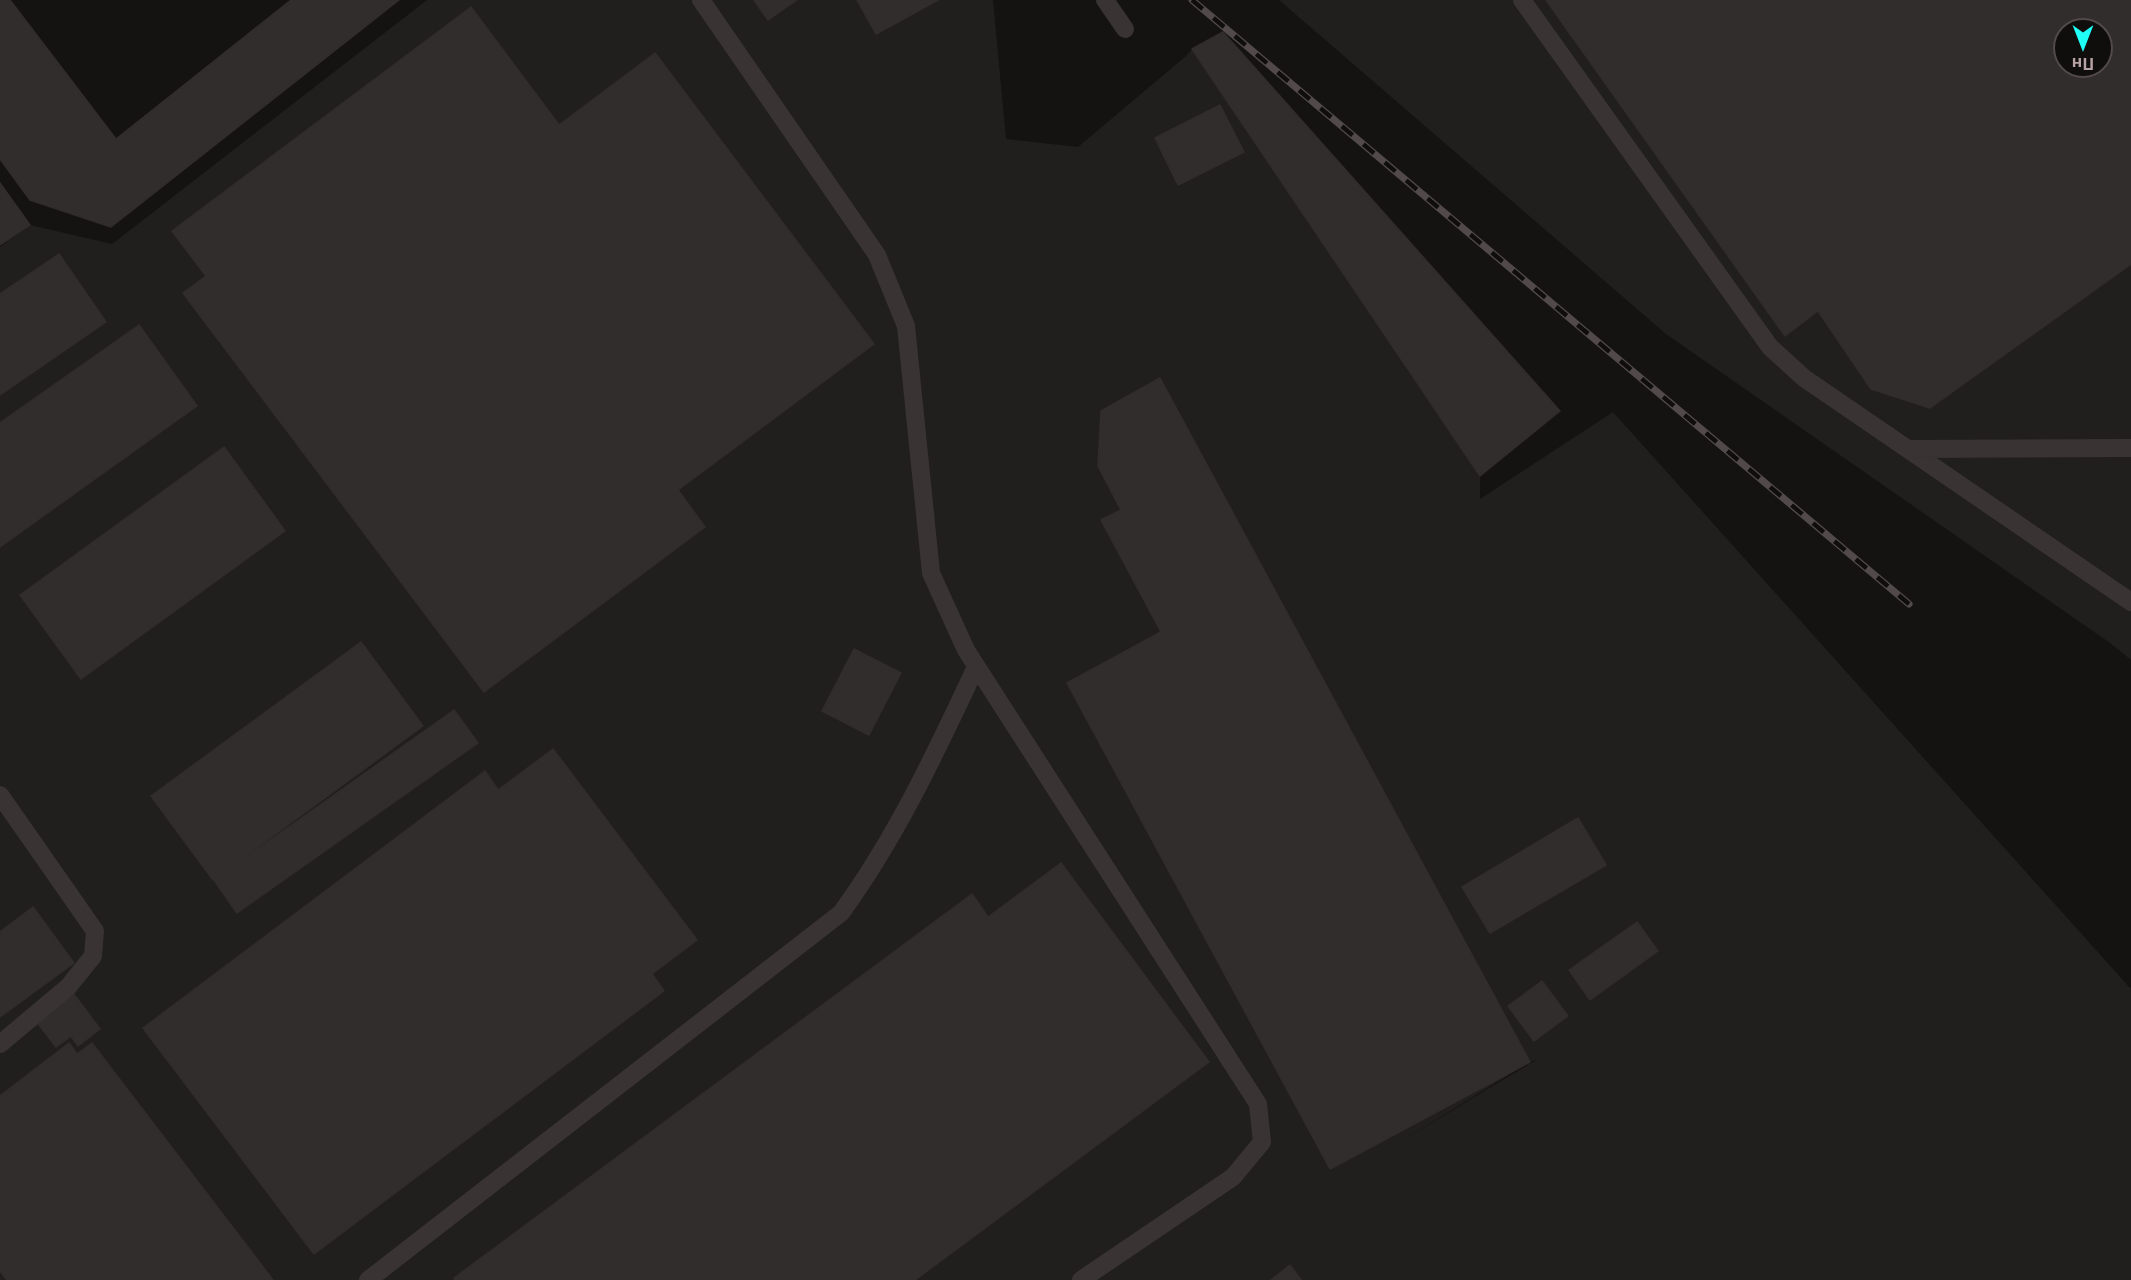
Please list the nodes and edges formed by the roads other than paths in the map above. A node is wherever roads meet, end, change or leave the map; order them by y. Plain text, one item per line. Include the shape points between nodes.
1 (701, 0) edge
2 (1106, 0) edge
3 (1522, 0) edge
4 (1125, 29) dead end
5 (2131, 448) edge
6 (1908, 449) junction
7 (2131, 602) edge
8 (976, 667) junction
9 (0, 795) edge
10 (0, 1044) edge
11 (368, 1280) edge
12 (1081, 1280) edge

1 - 8 lane via 877,255 906,326 931,573
2 - 4 lane
3 - 6 lane via 1770,346 1804,378
5 - 6 lane
6 - 7 lane
8 - 11 lane via 920,786 842,913
8 - 12 lane via 1258,1104 1262,1142 1233,1177
9 - 10 lane via 95,931 93,956 68,987

